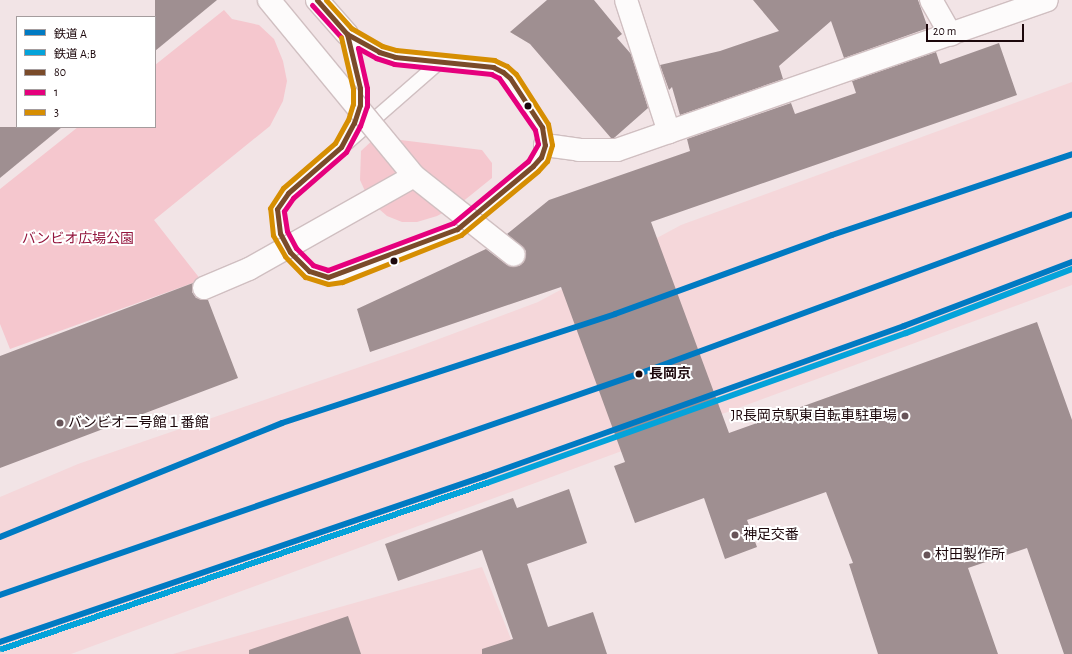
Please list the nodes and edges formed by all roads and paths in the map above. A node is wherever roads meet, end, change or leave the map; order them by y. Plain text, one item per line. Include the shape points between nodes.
1 (269, 0) edge
2 (317, 0) edge
3 (626, 0) edge
4 (931, 0) edge
5 (1047, 0) edge
6 (347, 34) junction
7 (951, 35) junction
8 (440, 61) junction
9 (669, 132) junction
10 (545, 145) junction
11 (341, 147) junction
12 (414, 176) junction
13 (514, 255) dead end
14 (204, 288) dead end

1 - 12 street, bridge
2 - 6 street
3 - 9 street
4 - 7 street
5 - 7 street
6 - 8 lane via 379,52 395,57
6 - 11 lane via 359,73 360,105
7 - 9 street
8 - 10 lane via 493,68 503,72 510,78 539,122
8 - 11 lane
9 - 10 street via 617,150 578,150
10 - 11 lane via 541,157 533,166 457,229 328,277 309,271 290,252 280,233 277,209 288,193
12 - 13 street, bridge
12 - 14 street, bridge via 249,269

